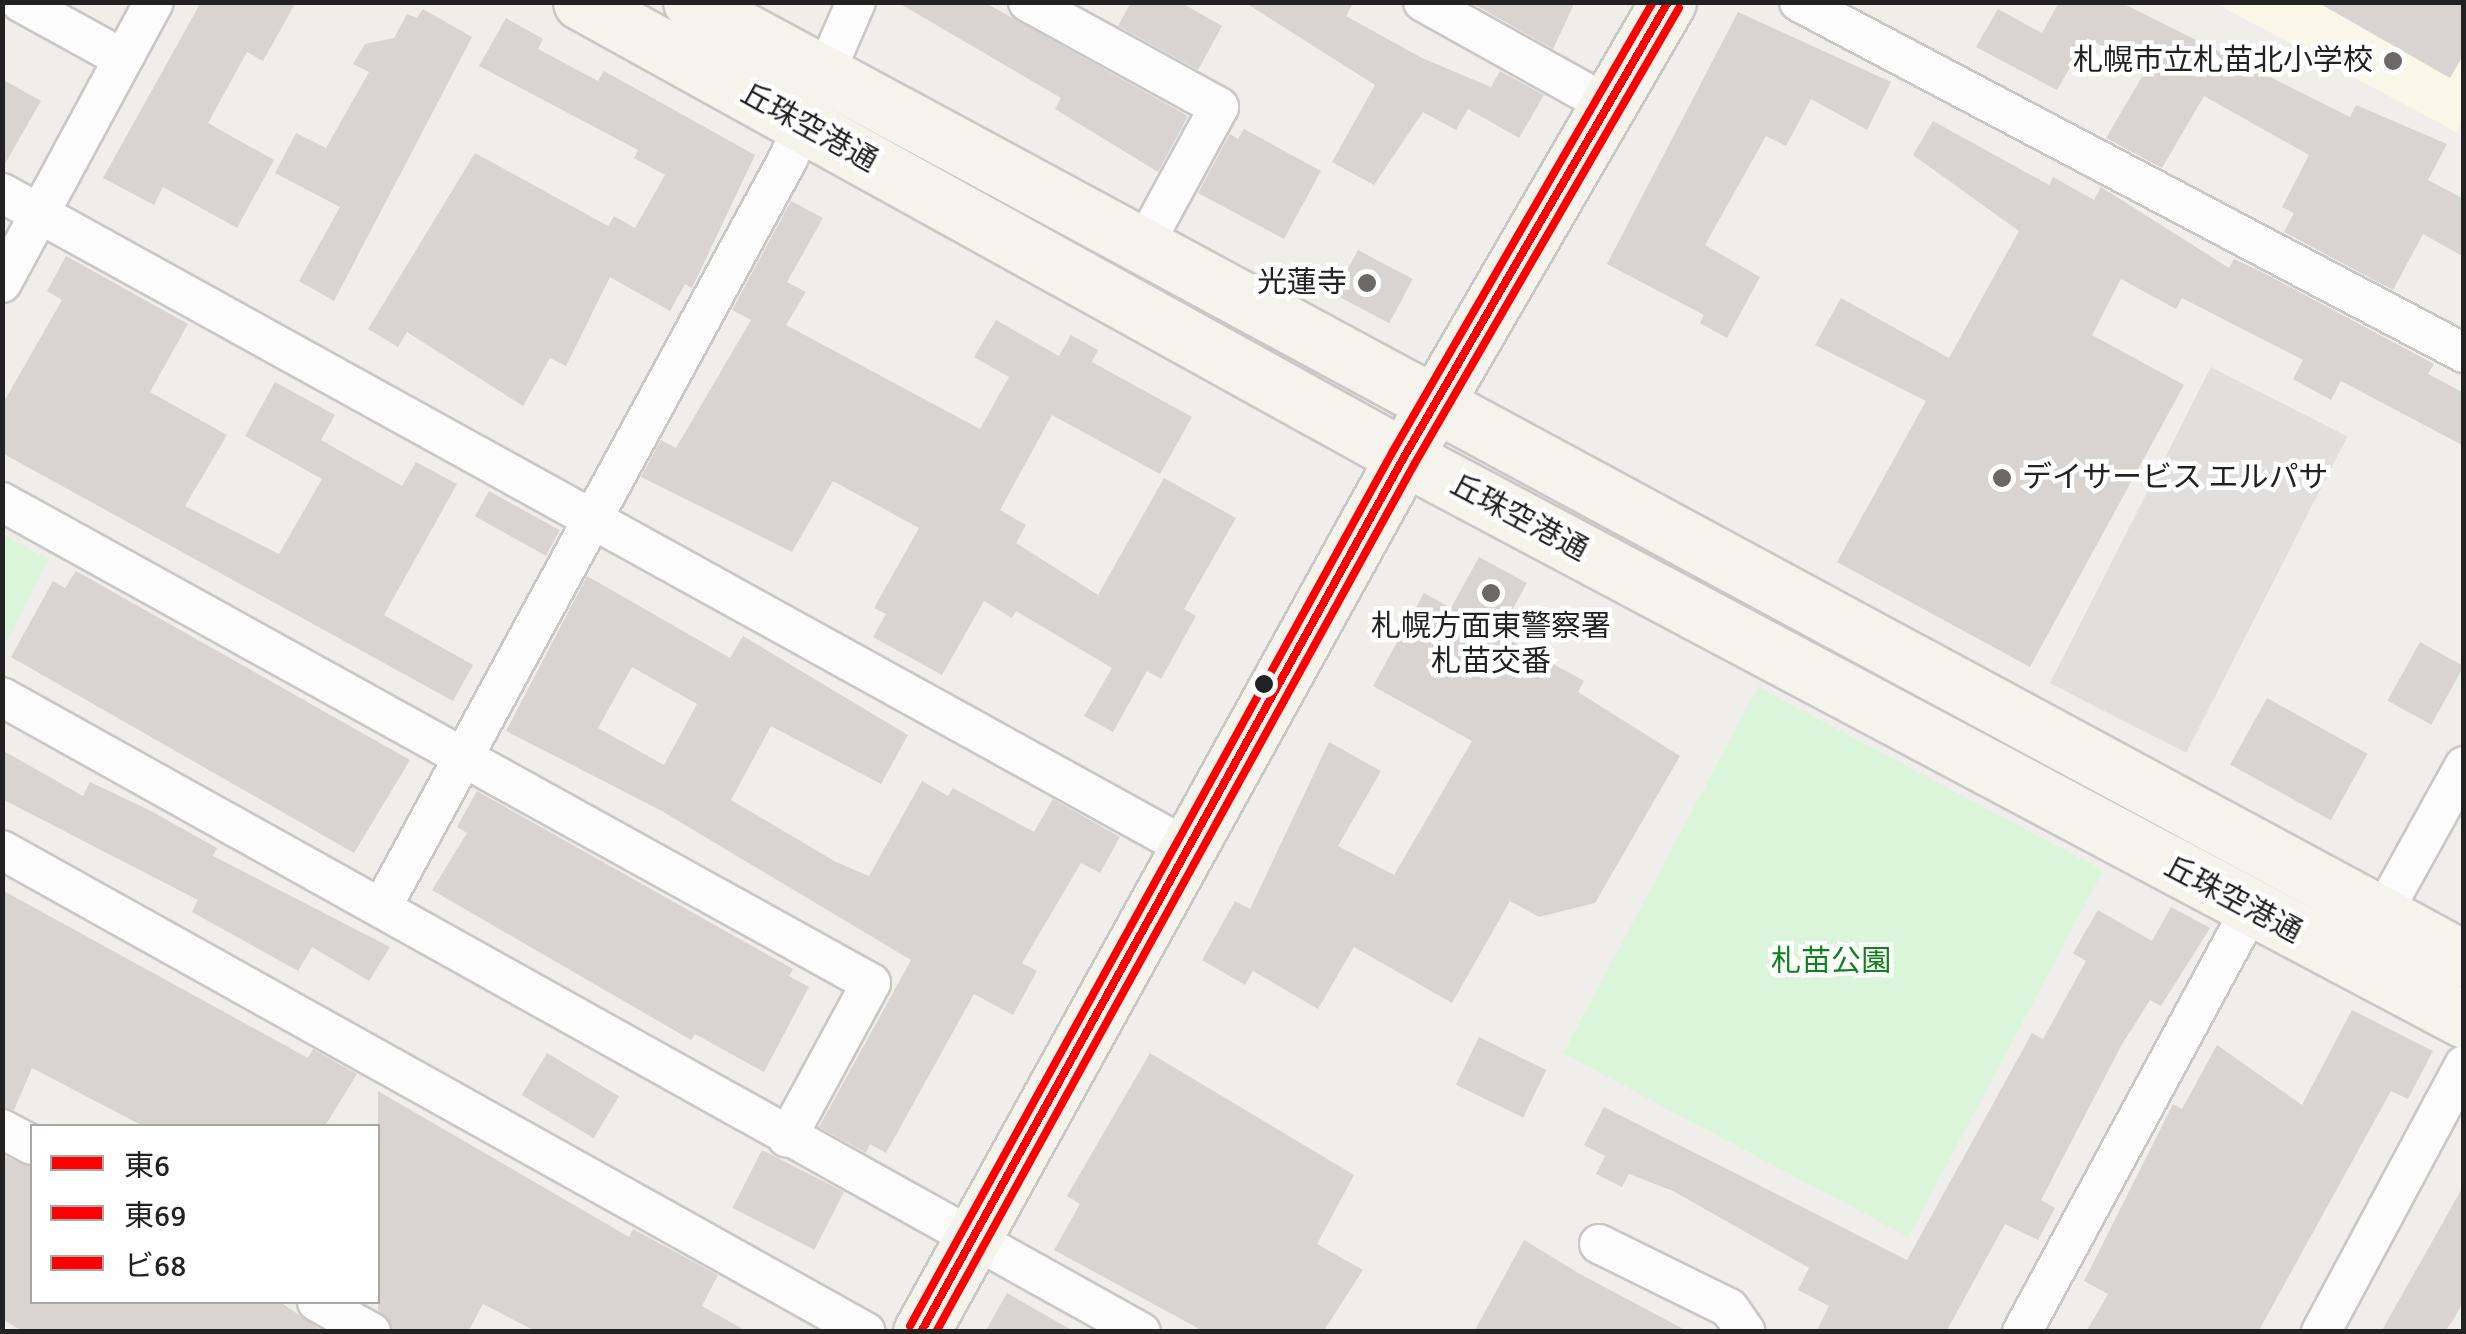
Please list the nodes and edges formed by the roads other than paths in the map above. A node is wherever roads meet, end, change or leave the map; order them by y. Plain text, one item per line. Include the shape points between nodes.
1 (20, 2) edge
2 (154, 2) edge
3 (581, 2) edge
4 (691, 2) edge
5 (856, 2) edge
6 (1028, 2) edge
7 (1423, 2) edge
8 (1668, 2) edge
9 (1799, 2) edge
10 (122, 58) junction
11 (811, 98) junction
12 (1608, 104) junction
13 (2, 193) edge
14 (42, 214) junction
15 (1142, 250) junction
16 (2, 284) edge
17 (2464, 353) edge
18 (1433, 409) junction
19 (1404, 456) junction
20 (2, 502) edge
21 (591, 518) junction
22 (2, 697) edge
23 (464, 756) junction
24 (2464, 766) edge
25 (2, 850) edge
26 (1191, 850) junction
27 (382, 908) junction
28 (2250, 909) junction
29 (2368, 940) junction
30 (2464, 959) edge
31 (2464, 1020) edge
32 (2464, 1065) edge
33 (2, 1129) edge
34 (786, 1138) junction
35 (30, 1144) edge
36 (974, 1237) junction
37 (1599, 1244) dead end
38 (320, 1304) edge
39 (371, 1332) edge
40 (866, 1332) edge
41 (920, 1332) edge
42 (1141, 1332) edge
43 (1746, 1332) edge
44 (2022, 1332) edge
45 (2321, 1332) edge

1 - 10 street
2 - 10 street
3 - 11 main road, 丘珠空港通
4 - 11 main road, 丘珠空港通
5 - 11 street
6 - 15 street via 1219,107
7 - 12 street
8 - 12 main road
9 - 17 street
10 - 14 street
11 - 15 main road, 丘珠空港通
11 - 19 main road, 丘珠空港通
11 - 21 street
12 - 18 main road
13 - 14 street
14 - 16 street
14 - 21 street
15 - 18 main road, 丘珠空港通
18 - 19 main road
18 - 29 main road, 丘珠空港通
19 - 26 main road
19 - 28 main road, 丘珠空港通
20 - 23 street
21 - 23 street
21 - 26 street
22 - 27 street
23 - 27 street
23 - 34 street via 870,983
24 - 29 street
25 - 40 street
26 - 36 main road
27 - 34 street
28 - 29 main road, 丘珠空港通
28 - 44 street
29 - 30 main road, 丘珠空港通
29 - 31 main road, 丘珠空港通
32 - 45 street
33 - 35 street
34 - 36 street
36 - 41 main road
36 - 42 street
37 - 43 street via 1729,1308
38 - 39 street

